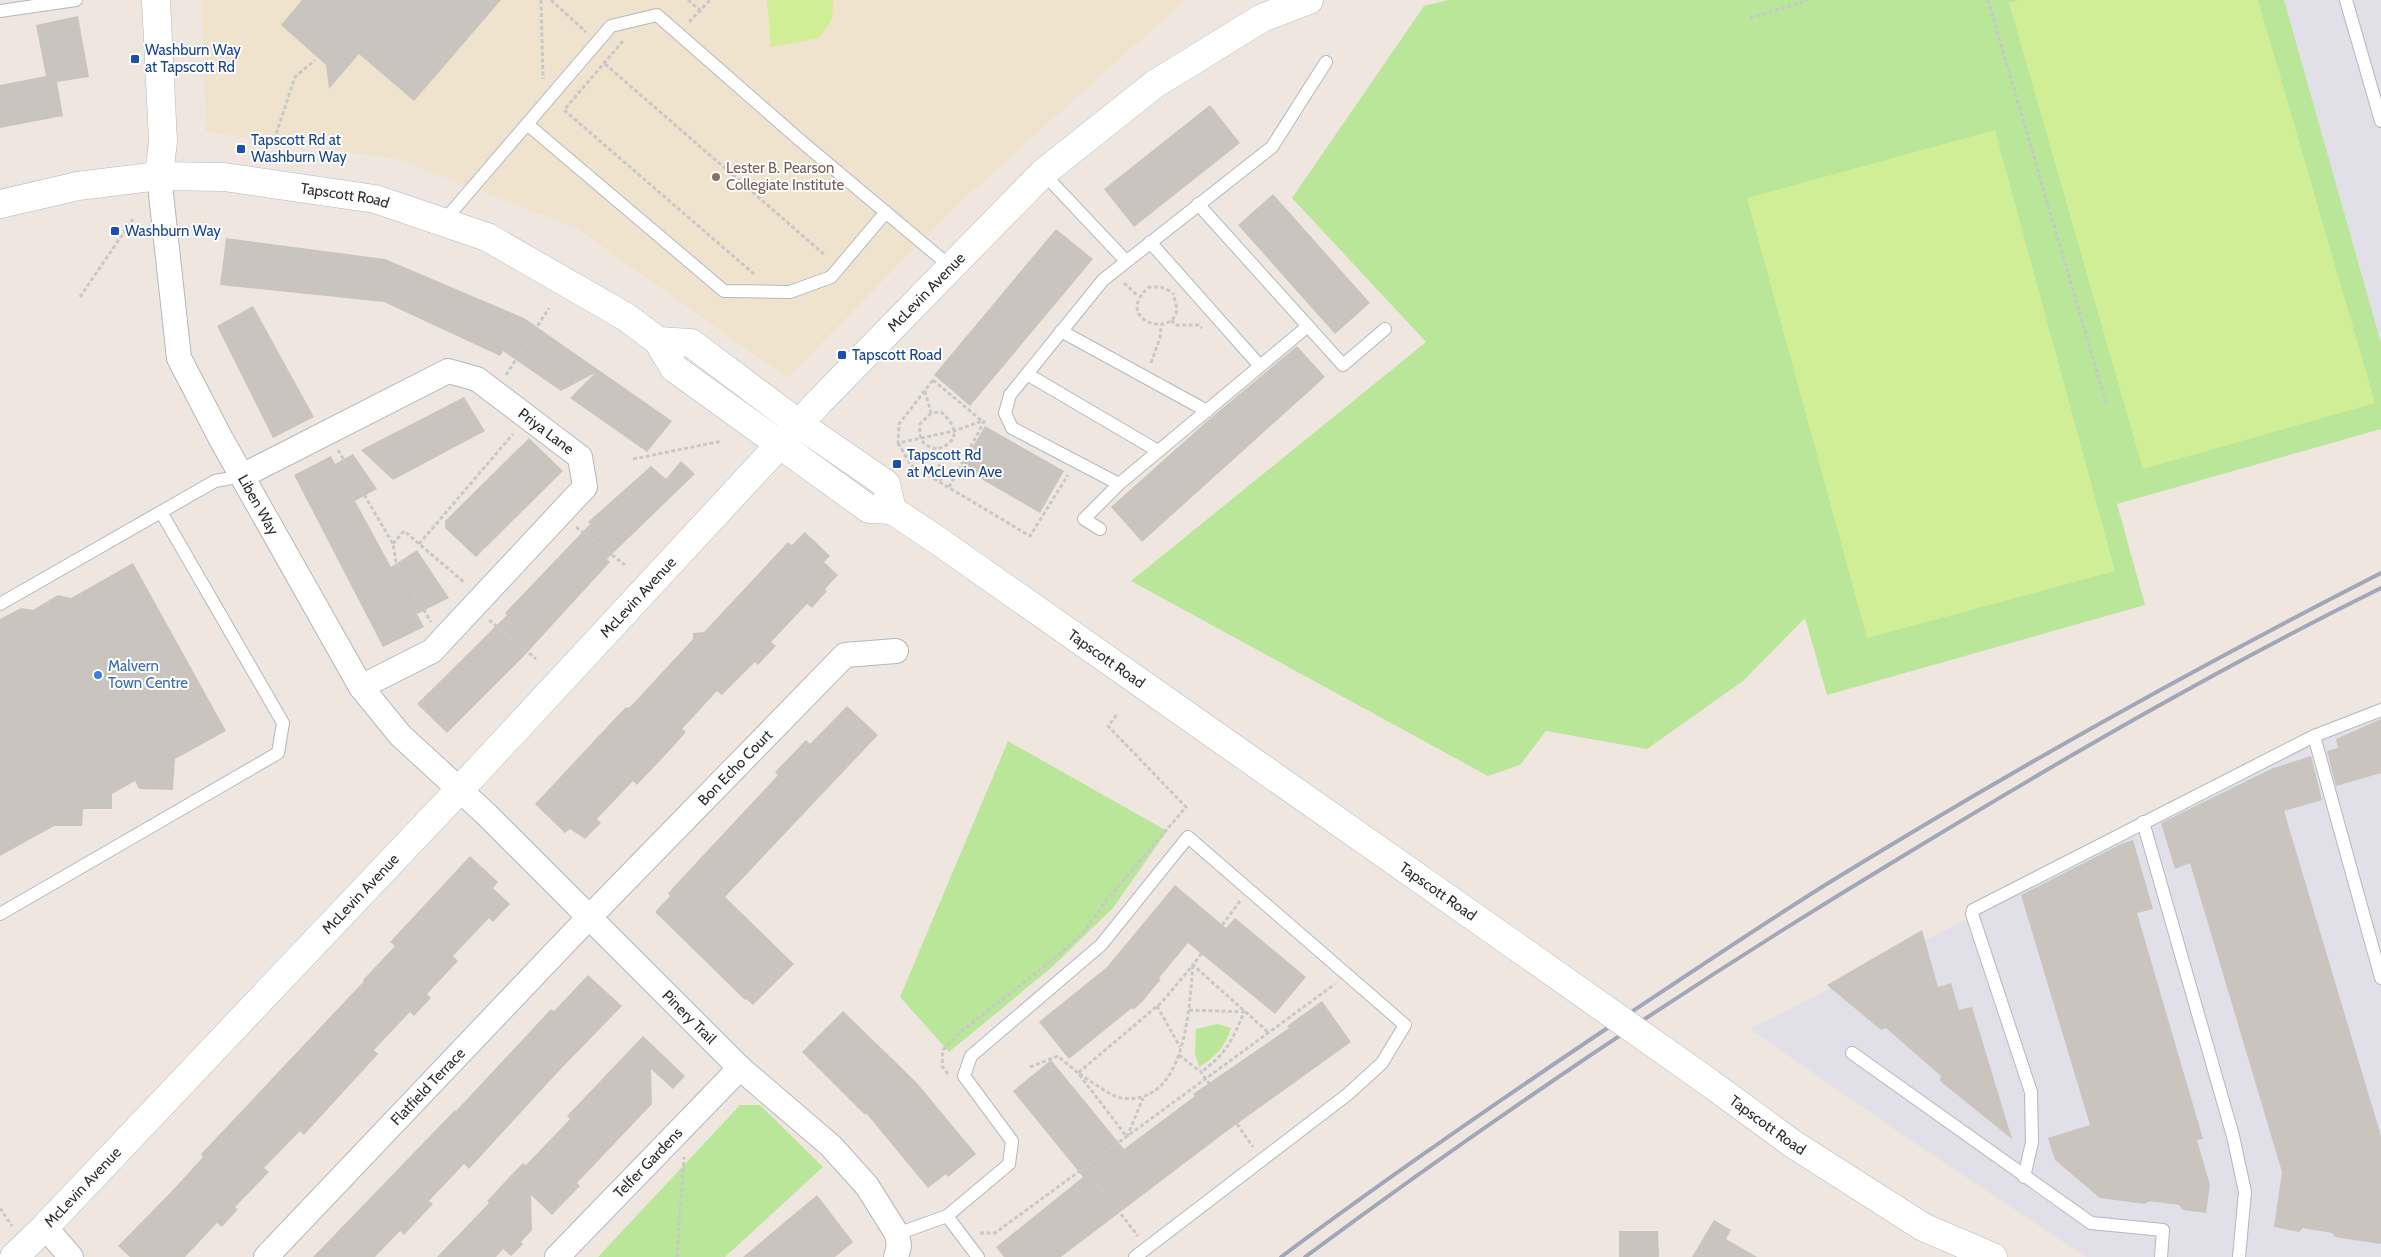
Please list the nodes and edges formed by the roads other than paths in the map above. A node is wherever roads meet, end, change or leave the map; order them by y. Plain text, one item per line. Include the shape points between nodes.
1 (76, 0) edge
2 (156, 0) edge
3 (1309, 0) edge
4 (2346, 0) edge
5 (0, 11) edge
6 (1326, 62) dead end
7 (2381, 121) edge
8 (527, 124) junction
9 (1044, 173) junction
10 (159, 176) junction
11 (0, 204) edge
12 (1198, 204) junction
13 (886, 212) junction
14 (443, 222) junction
15 (1150, 242) junction
16 (1126, 261) junction
17 (951, 267) junction
18 (1308, 326) junction
19 (1385, 329) dead end
20 (1061, 331) junction
21 (658, 341) junction
22 (1260, 366) junction
23 (1027, 374) junction
24 (1207, 411) junction
25 (799, 424) junction
26 (779, 445) junction
27 (1158, 451) junction
28 (242, 476) junction
29 (1119, 484) junction
30 (892, 510) junction
31 (161, 512) junction
32 (1100, 529) dead end
33 (0, 604) edge
34 (896, 651) dead end
35 (361, 687) junction
36 (2381, 710) edge
37 (2314, 736) junction
38 (458, 789) junction
39 (2143, 822) junction
40 (0, 914) edge
41 (590, 918) junction
42 (2381, 978) edge
43 (1852, 1053) dead end
44 (740, 1068) junction
45 (2024, 1177) junction
46 (947, 1216) junction
47 (45, 1226) junction
48 (897, 1246) edge
49 (14, 1257) edge
50 (71, 1257) edge
51 (266, 1257) edge
52 (557, 1257) edge
53 (978, 1257) edge
54 (1135, 1257) edge
55 (1993, 1257) edge
56 (2161, 1257) edge
57 (2239, 1257) edge

1 - 5 lane
2 - 10 street via 163,141
3 - 9 street, McLevin Avenue via 1262,18 1155,84
4 - 7 lane
6 - 12 lane via 1272,147
8 - 13 lane via 724,290 790,292 831,277
8 - 13 lane via 611,26 657,14
8 - 14 lane
9 - 16 lane
9 - 17 street, McLevin Avenue
10 - 11 street, Tapscott Road via 78,186
10 - 14 street, Tapscott Road via 224,177 375,199
10 - 28 street, Liben Way via 179,358
12 - 15 lane
12 - 18 lane
13 - 17 lane
14 - 21 street, Tapscott Road via 487,237 626,317
15 - 16 lane
15 - 22 lane
16 - 20 lane via 1103,280
17 - 25 street, McLevin Avenue
18 - 19 lane via 1343,365
18 - 22 lane
20 - 23 lane
20 - 24 lane
21 - 25 street via 691,343
21 - 26 street, Tapscott Road via 674,368
22 - 24 lane
23 - 27 lane
23 - 29 lane via 1010,395 1004,413 1012,428
24 - 27 lane
25 - 26 street, McLevin Avenue
25 - 30 street via 886,484
26 - 30 street, Tapscott Road via 869,509
26 - 38 street, McLevin Avenue
27 - 29 lane
28 - 31 lane via 215,481
28 - 35 street, Liben Way
28 - 35 street, Priya Lane via 448,371 477,379 580,457 585,487 472,598 432,651
29 - 32 lane via 1084,519
30 - 55 street, Tapscott Road, bridge via 1793,1144 1923,1227
31 - 33 lane
31 - 40 lane via 283,723 278,753
34 - 41 street, Bon Echo Court via 845,655
35 - 38 street, Liben Way via 400,735
36 - 37 lane
37 - 39 lane
37 - 42 lane
38 - 41 street, Pinery Trail
38 - 47 street, McLevin Avenue
39 - 45 lane via 1972,911 2032,1092 2032,1142
39 - 57 lane via 2233,1136 2245,1192
41 - 44 street, Pinery Trail
41 - 51 street, Flatfield Terrace
43 - 45 lane
44 - 48 street, Pinery Trail via 830,1146 867,1186
44 - 52 street, Telfer Gardens
45 - 56 lane via 2091,1223 2163,1230
46 - 48 lane
46 - 53 lane
46 - 54 lane via 1008,1164 1012,1141 964,1076 970,1056 1101,946 1188,837 1405,1025 1382,1063 1348,1094
47 - 49 street, McLevin Avenue
47 - 50 street

